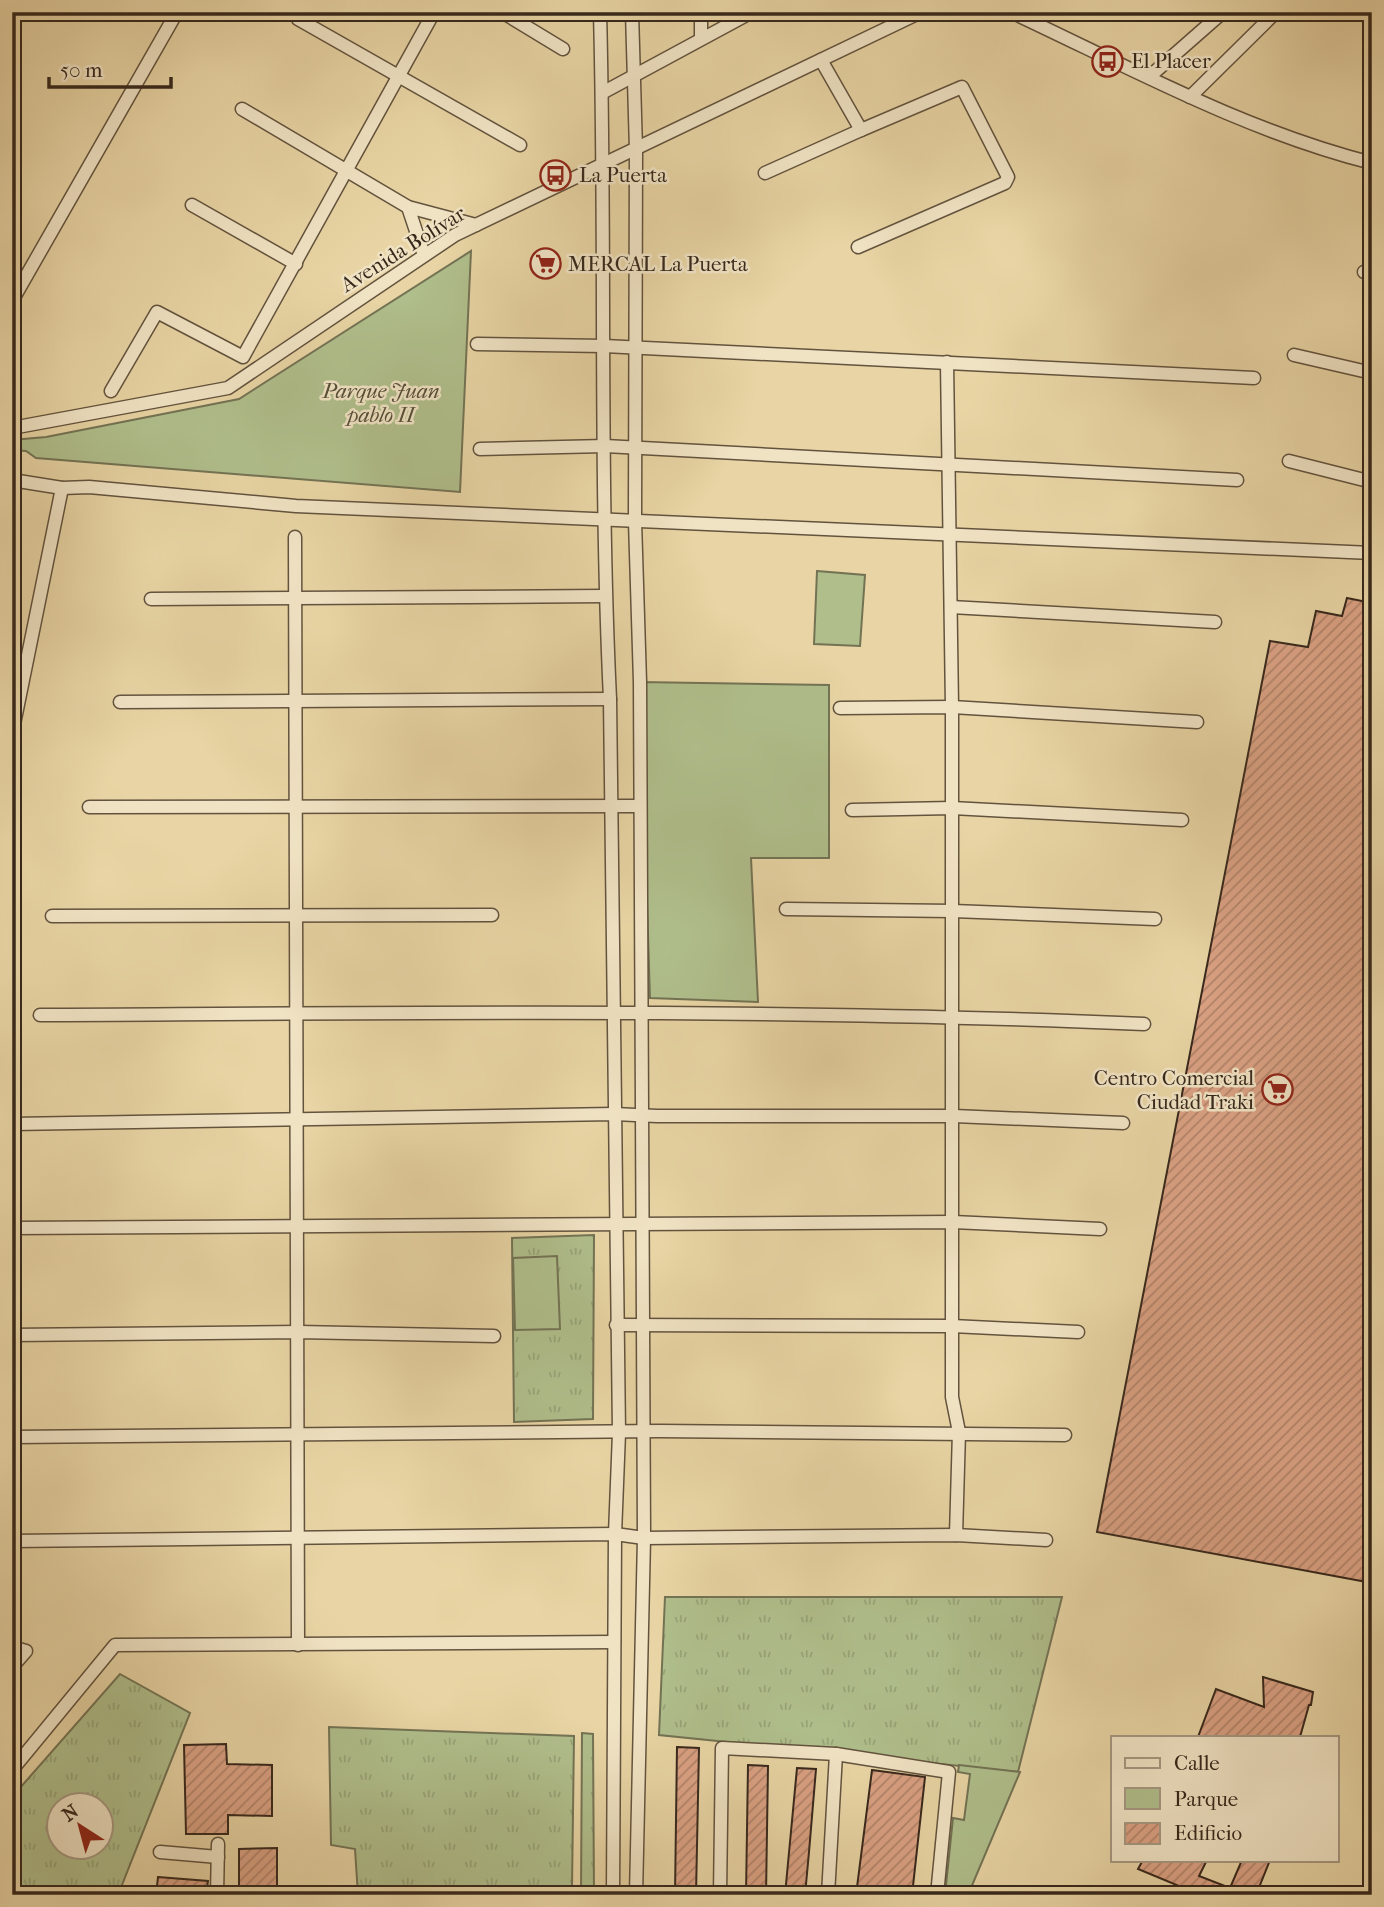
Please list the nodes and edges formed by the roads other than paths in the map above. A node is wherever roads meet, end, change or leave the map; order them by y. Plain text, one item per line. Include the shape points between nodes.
1 (177, 12) edge
2 (435, 12) edge
3 (502, 12) edge
4 (600, 12) edge
5 (632, 12) edge
6 (701, 12) edge
7 (752, 12) edge
8 (921, 12) edge
9 (1011, 12) edge
10 (1223, 12) edge
11 (1276, 12) edge
12 (298, 19) dead end
13 (701, 38) junction
14 (564, 49) dead end
15 (821, 60) junction
16 (398, 76) junction
17 (1149, 77) junction
18 (634, 78) junction
19 (602, 93) junction
20 (1190, 97) junction
21 (242, 109) dead end
22 (861, 130) junction
23 (520, 145) dead end
24 (636, 150) junction
25 (1372, 163) edge
26 (604, 165) junction
27 (346, 171) junction
28 (765, 173) dead end
29 (192, 205) dead end
30 (408, 207) junction
31 (477, 225) junction
32 (858, 247) dead end
33 (424, 256) junction
34 (296, 264) junction
35 (14, 292) edge
36 (477, 344) dead end
37 (604, 346) junction
38 (633, 348) junction
39 (1294, 355) dead end
40 (947, 362) junction
41 (1372, 373) edge
42 (1254, 378) dead end
43 (111, 391) dead end
44 (12, 428) edge
45 (605, 446) junction
46 (635, 448) junction
47 (480, 449) dead end
48 (1289, 461) dead end
49 (949, 464) junction
50 (12, 480) edge
51 (1237, 480) dead end
52 (1372, 482) edge
53 (62, 488) junction
54 (605, 520) junction
55 (635, 521) junction
56 (950, 533) junction
57 (295, 537) dead end
58 (1372, 553) edge
59 (605, 596) junction
60 (294, 598) junction
61 (151, 599) dead end
62 (951, 607) junction
63 (1215, 622) dead end
64 (610, 699) junction
65 (294, 700) junction
66 (120, 702) dead end
67 (952, 707) junction
68 (840, 708) dead end
69 (1197, 722) dead end
70 (12, 734) edge
71 (610, 805) junction
72 (640, 806) junction
73 (89, 807) dead end
74 (295, 807) junction
75 (952, 807) junction
76 (852, 810) dead end
77 (1182, 820) dead end
78 (786, 909) dead end
79 (953, 911) junction
80 (294, 915) junction
81 (492, 915) dead end
82 (52, 916) dead end
83 (1155, 919) dead end
84 (640, 1012) junction
85 (297, 1014) junction
86 (615, 1014) junction
87 (40, 1015) dead end
88 (953, 1016) junction
89 (1144, 1024) dead end
90 (614, 1114) junction
91 (641, 1116) junction
92 (954, 1116) junction
93 (297, 1120) junction
94 (1123, 1123) dead end
95 (12, 1124) edge
96 (953, 1222) junction
97 (298, 1224) junction
98 (642, 1224) junction
99 (615, 1225) junction
100 (12, 1227) edge
101 (1100, 1229) dead end
102 (616, 1325) junction
103 (952, 1326) junction
104 (644, 1328) junction
105 (299, 1332) junction
106 (1078, 1332) dead end
107 (12, 1335) edge
108 (495, 1336) dead end
109 (643, 1431) junction
110 (959, 1432) junction
111 (619, 1433) junction
112 (296, 1435) junction
113 (1065, 1435) dead end
114 (12, 1437) edge
115 (615, 1534) junction
116 (956, 1535) junction
117 (645, 1538) junction
118 (297, 1539) junction
119 (1046, 1540) dead end
120 (12, 1541) edge
121 (614, 1642) junction
122 (298, 1645) junction
123 (12, 1647) edge
124 (12, 1667) edge
125 (836, 1754) junction
126 (12, 1770) edge
127 (160, 1852) dead end
128 (217, 1895) edge
129 (613, 1895) edge
130 (636, 1895) edge
131 (720, 1895) edge
132 (828, 1895) edge
133 (937, 1895) edge

1 - 35 street
2 - 16 street
3 - 14 street
4 - 19 street
5 - 18 street
6 - 13 street
7 - 13 street
8 - 15 street, Avenida Bolívar
9 - 17 street
10 - 17 street
11 - 20 street
12 - 16 street
13 - 18 street
15 - 22 street
15 - 24 street, Avenida Bolívar
16 - 23 street
16 - 27 street
17 - 20 street
18 - 19 street
18 - 24 street
19 - 26 street
20 - 25 street via 1310,147
21 - 27 street
22 - 28 street
22 - 32 street via 962,87 1008,177 1005,183
24 - 26 street, Avenida Bolívar
24 - 38 street
26 - 31 street, Avenida Bolívar
26 - 37 street
27 - 30 street
27 - 34 street
29 - 34 street
30 - 31 street
30 - 33 street
31 - 33 street, Avenida Bolívar
33 - 44 street, Avenida Bolívar via 228,388
34 - 43 street via 243,357 157,312
36 - 37 street
37 - 38 street
37 - 45 street
38 - 40 street
38 - 46 street
39 - 41 street
40 - 42 street
40 - 49 street
45 - 46 street
45 - 47 street
45 - 54 street
46 - 49 street
46 - 55 street
48 - 52 street
49 - 51 street
49 - 56 street
50 - 53 street
53 - 54 street via 296,506
53 - 70 street
54 - 55 street
54 - 59 street
55 - 56 street
55 - 72 street
56 - 58 street
56 - 62 street
57 - 60 street
59 - 60 street
59 - 64 street
60 - 61 street
60 - 65 street
62 - 63 street
62 - 67 street
64 - 65 street
64 - 71 street
65 - 66 street
65 - 74 street
67 - 68 street
67 - 69 street
67 - 75 street
71 - 72 street
71 - 74 street
71 - 86 street
72 - 84 street
73 - 74 street
74 - 80 street
75 - 76 street
75 - 77 street
75 - 79 street
78 - 79 street
79 - 83 street
79 - 88 street
80 - 81 street
80 - 82 street
80 - 85 street
84 - 86 street
84 - 88 street
84 - 91 street
85 - 86 street
85 - 87 street
85 - 93 street
86 - 90 street
88 - 89 street
88 - 92 street
90 - 91 street
90 - 93 street
90 - 99 street
91 - 92 street
91 - 98 street
92 - 94 street
92 - 96 street
93 - 95 street
93 - 97 street
96 - 98 street
96 - 101 street
96 - 103 street
97 - 99 street
97 - 100 street
97 - 105 street
98 - 99 street
98 - 104 street
99 - 102 street
102 - 104 street
102 - 111 street
103 - 104 street
103 - 106 street
103 - 110 street via 952,1397
104 - 109 street
105 - 107 street
105 - 108 street
105 - 112 street
109 - 110 street
109 - 111 street
109 - 117 street
110 - 113 street
110 - 116 street
111 - 112 street
111 - 115 street
112 - 114 street
112 - 118 street
115 - 117 street
115 - 118 street
115 - 121 street
116 - 117 street
116 - 119 street
117 - 130 street
118 - 120 street
118 - 122 street
121 - 122 street
121 - 129 street
122 - 126 street via 115,1645
123 - 124 street via 26,1651
125 - 131 street via 722,1748
125 - 132 street
125 - 133 street via 949,1772
127 - 128 street via 218,1851

